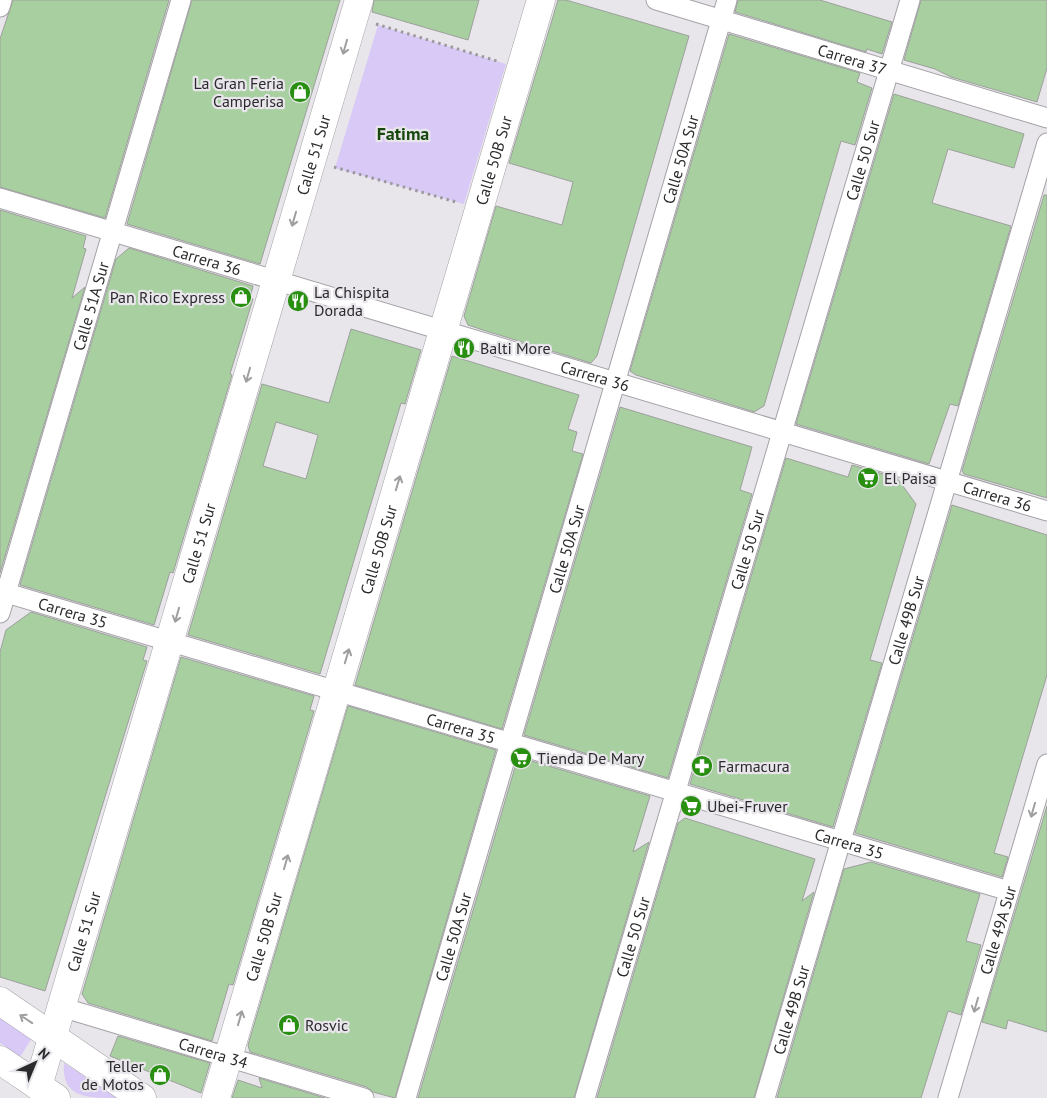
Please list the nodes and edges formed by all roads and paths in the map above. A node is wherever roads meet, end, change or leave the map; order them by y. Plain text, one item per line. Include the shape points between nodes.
1 (2, 0) edge
2 (181, 0) edge
3 (541, 0) edge
4 (656, 0) edge
5 (727, 0) edge
6 (910, 0) edge
7 (0, 7) edge
8 (357, 9) edge
9 (722, 20) junction
10 (506, 64) dead end
11 (889, 70) junction
12 (1047, 118) edge
13 (1047, 143) edge
14 (328, 166) dead end
15 (0, 198) edge
16 (464, 204) dead end
17 (113, 232) junction
18 (276, 281) junction
19 (443, 330) junction
20 (615, 382) junction
21 (782, 432) junction
22 (947, 481) junction
23 (1047, 511) edge
24 (3, 591) edge
25 (0, 613) edge
26 (170, 641) junction
27 (336, 691) junction
28 (509, 742) junction
29 (1047, 764) edge
30 (676, 792) junction
31 (841, 842) junction
32 (1009, 892) junction
33 (0, 1001) edge
34 (61, 1007) junction
35 (53, 1037) junction
36 (228, 1057) junction
37 (0, 1060) edge
38 (47, 1092) edge
39 (142, 1098) edge
40 (216, 1098) edge
41 (364, 1098) edge
42 (406, 1098) edge
43 (585, 1098) edge
44 (765, 1098) edge
45 (948, 1098) edge

1 - 7 street
2 - 17 street, Calle 51A Sur
3 - 19 main road, Calle 50B Sur
4 - 9 street, Carrera 37
5 - 9 street, Calle 50A Sur
6 - 11 street, Calle 50 Sur
8 - 10 path
8 -> 18 main road, Calle 51 Sur
9 - 11 street, Carrera 37
9 - 20 street, Calle 50A Sur
11 - 12 street, Carrera 37
11 - 21 street, Calle 50 Sur
13 - 22 street, Calle 49B Sur
14 - 16 path
15 - 17 street, Carrera 36
17 - 18 street, Carrera 36
17 - 24 street, Calle 51A Sur
18 - 19 street, Carrera 36
18 -> 26 main road, Calle 51 Sur
19 - 20 street, Carrera 36
27 -> 19 main road, Calle 50B Sur
20 - 21 street, Carrera 36
20 - 28 street, Calle 50A Sur
21 - 22 street, Carrera 36
21 - 30 street, Calle 50 Sur
22 - 23 street, Carrera 36
22 - 31 street, Calle 49B Sur
24 - 25 street, Calle 51A Sur
24 - 26 street, Carrera 35
26 - 27 street, Carrera 35
26 - 34 main road, Calle 51 Sur
27 - 28 street, Carrera 35
36 -> 27 main road, Calle 50B Sur
28 - 30 street, Carrera 35
28 - 42 street, Calle 50A Sur
29 -> 32 street, Calle 49A Sur
30 - 31 street, Carrera 35
30 - 43 street, Calle 50 Sur
31 - 32 street, Carrera 35
31 - 44 street, Calle 49B Sur
32 -> 45 street, Calle 49A Sur
35 -> 33 main road
34 - 35 main road, Calle 51 Sur
34 - 36 street, Carrera 34
35 - 38 main road, Calle 51 Sur
35 - 39 main road
36 - 40 main road, Calle 50B Sur
36 - 41 street, Carrera 34
37 - 38 main road

